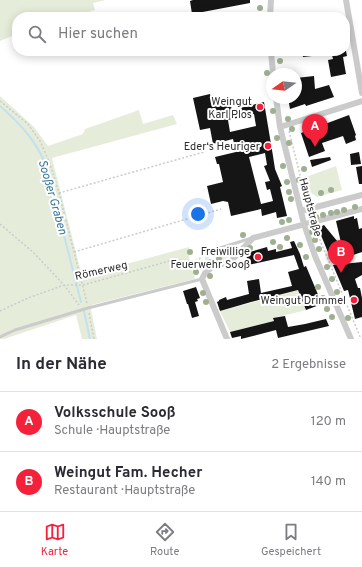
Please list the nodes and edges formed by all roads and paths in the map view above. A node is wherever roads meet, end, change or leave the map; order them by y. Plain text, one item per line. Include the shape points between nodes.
1 (271, 0) edge
2 (346, 0) edge
3 (270, 12) edge
4 (348, 12) edge
5 (350, 23) edge
6 (272, 56) edge
7 (273, 68) edge
8 (362, 93) edge
9 (362, 100) edge
10 (0, 101) edge
11 (277, 104) edge
12 (280, 127) junction
13 (204, 152) dead end
14 (59, 193) junction
15 (362, 195) edge
16 (221, 209) dead end
17 (362, 209) edge
18 (301, 211) junction
19 (0, 224) edge
20 (304, 224) junction
21 (253, 238) junction
22 (74, 252) junction
23 (207, 252) joint
24 (198, 260) junction
25 (205, 273) junction
26 (202, 279) junction
27 (64, 285) junction
28 (83, 285) junction
29 (88, 308) junction
30 (0, 311) edge
31 (0, 337) edge
32 (94, 339) edge
33 (226, 339) edge
34 (351, 339) edge

1 - 3 street
2 - 4 street
5 - 8 street
6 - 7 street
9 - 12 street
10 - 14 path via 28,124 40,141
11 - 12 street, Hauptstraße
12 - 18 street, Hauptstraße
13 - 14 path
14 - 22 path
15 - 18 street
16 - 22 path
17 - 20 street
18 - 20 street, Hauptstraße
19 - 27 path via 34,253
20 - 21 street
20 - 34 street, Hauptstraße via 314,256
21 - 23 lane
21 - 25 street via 232,261 211,268
22 - 28 path
23 - 24 path
24 - 25 path
24 - 28 path, Römerweg via 173,260
25 - 26 street
26 - 29 lane
26 - 33 street
27 - 28 path, Römerweg
27 - 29 path via 78,304
27 - 30 path, Römerweg
28 - 29 path
29 - 31 lane
29 - 32 path

